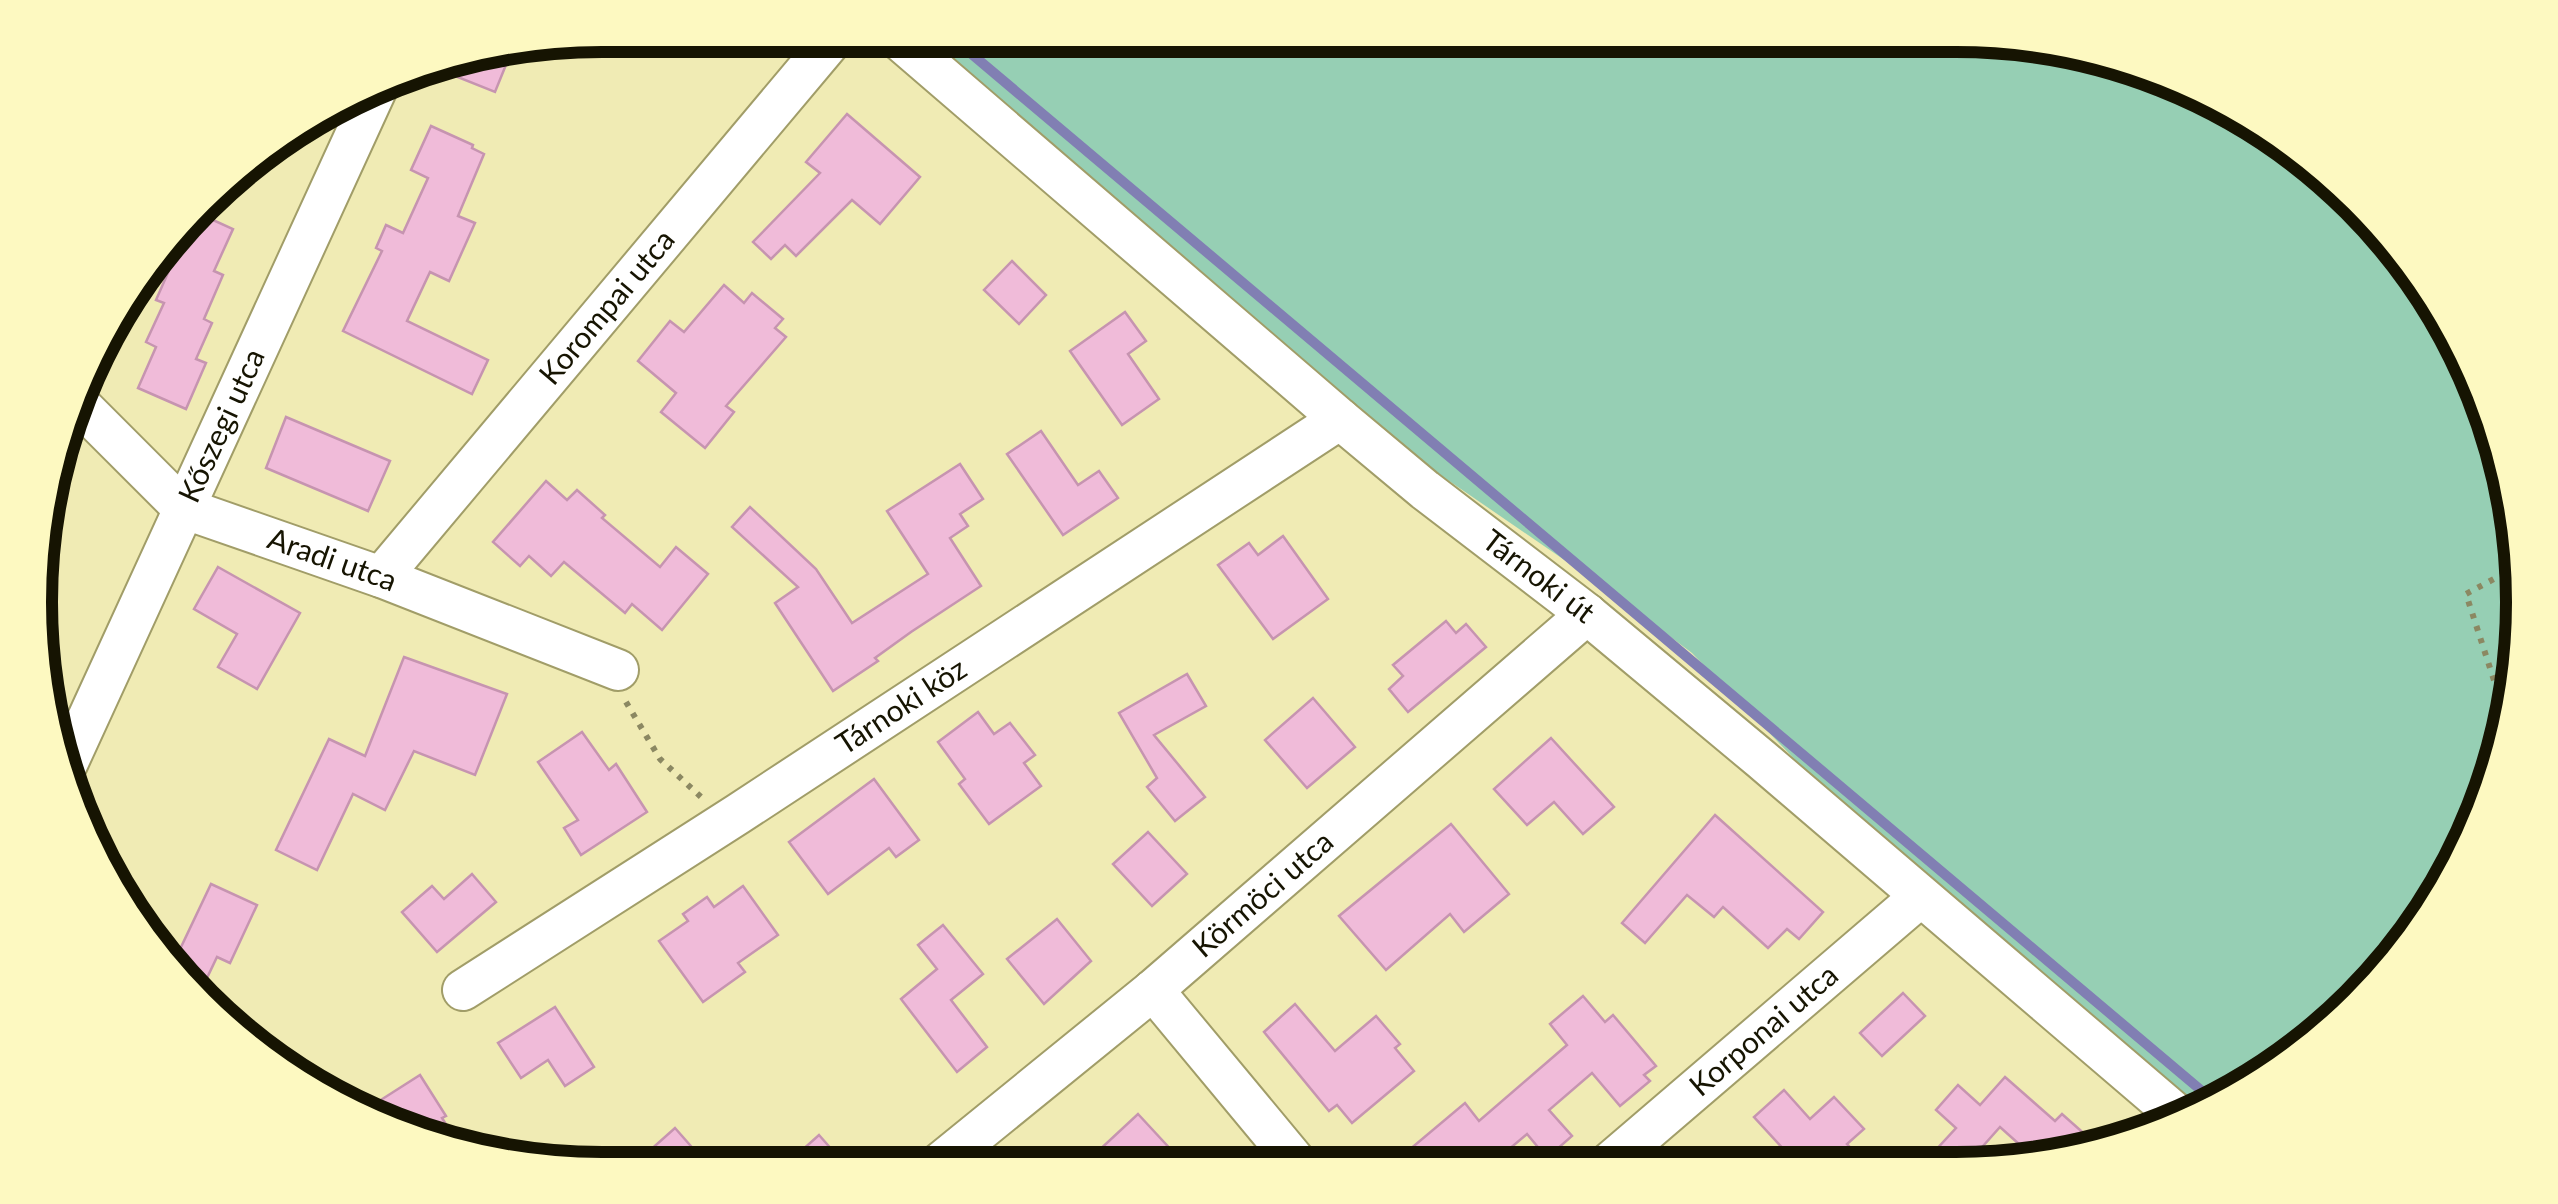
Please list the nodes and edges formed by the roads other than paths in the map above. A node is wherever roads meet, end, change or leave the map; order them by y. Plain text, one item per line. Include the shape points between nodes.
1 (822, 52) edge
2 (914, 52) edge
3 (370, 104) edge
4 (87, 412) edge
5 (1340, 419) junction
6 (184, 508) junction
7 (381, 577) junction
8 (1586, 614) junction
9 (618, 670) road end
10 (73, 749) edge
11 (1920, 897) junction
12 (463, 990) dead end
13 (1153, 990) junction
14 (2169, 1108) edge
15 (954, 1152) edge
16 (1288, 1152) edge
17 (1622, 1152) edge

1 - 7 street, Korompai utca
2 - 5 street, Tárnoki út
3 - 6 street, Kőszegi utca
4 - 6 street, Aradi utca
5 - 8 street, Tárnoki út
5 - 12 street, Tárnoki köz
6 - 7 street, Aradi utca
6 - 10 street, Kőszegi utca
7 - 9 street, Aradi utca
8 - 11 street, Tárnoki út
8 - 13 street, Körmöci utca
11 - 14 street, Tárnoki út
11 - 17 street, Korponai utca
13 - 15 street, Körmöci utca
13 - 16 street

